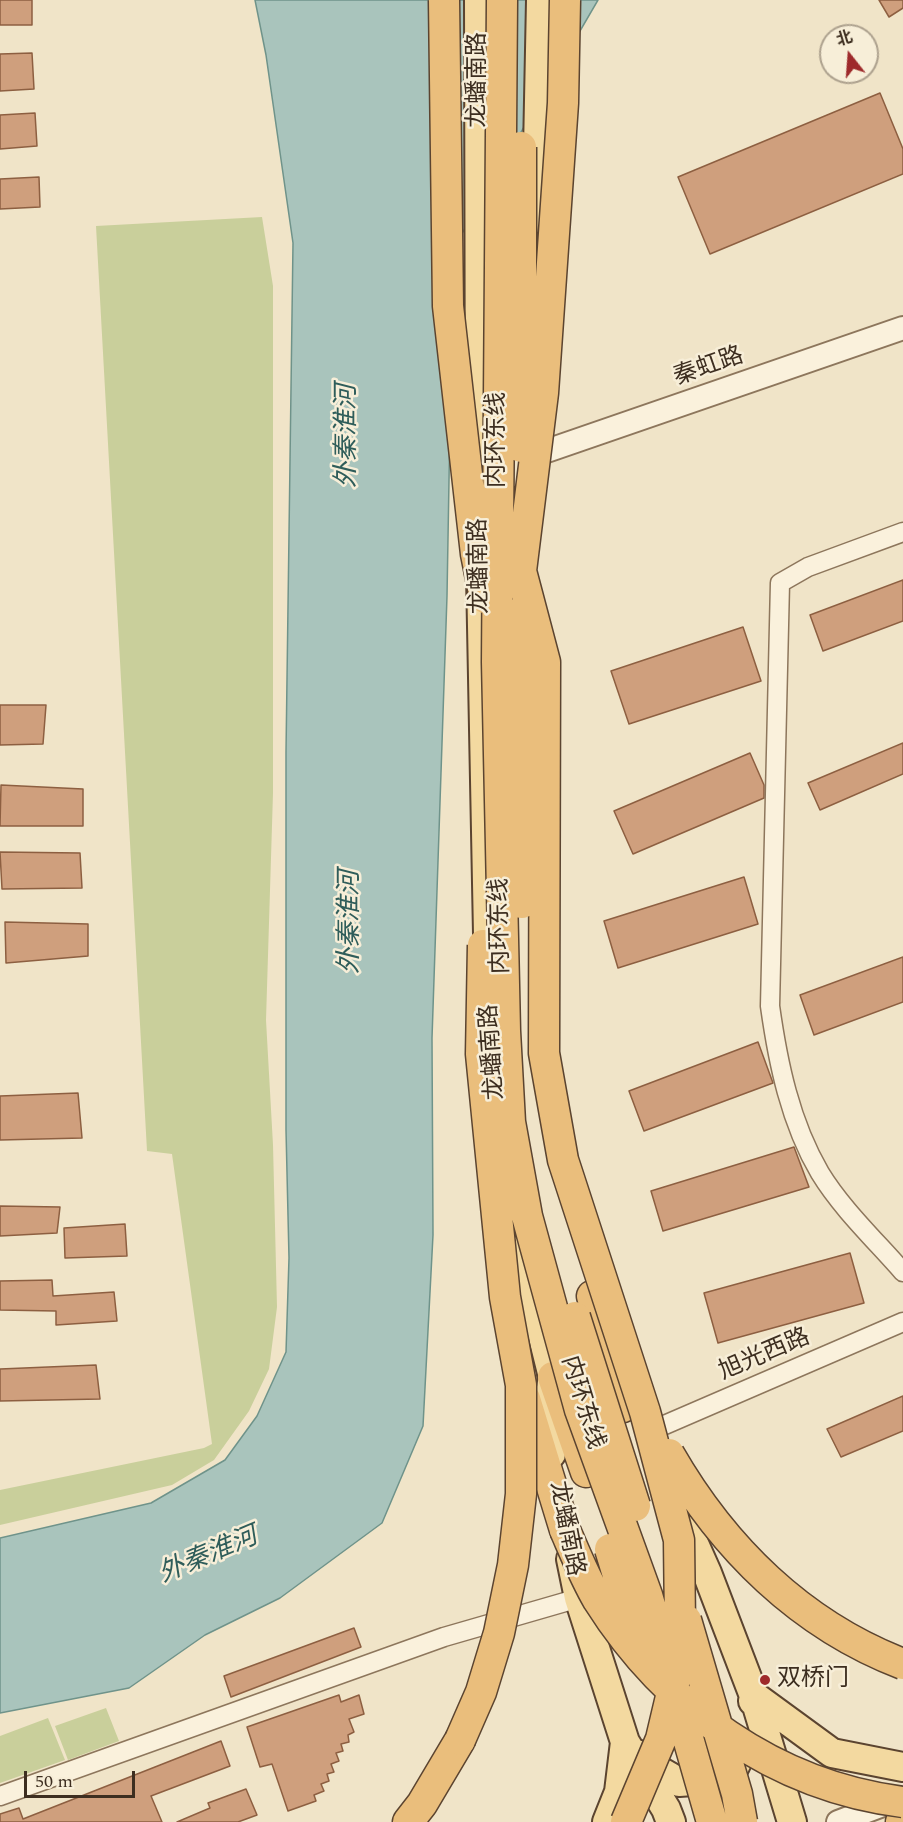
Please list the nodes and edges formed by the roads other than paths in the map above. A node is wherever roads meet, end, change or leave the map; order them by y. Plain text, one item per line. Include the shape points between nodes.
1 (444, 0) edge
2 (479, 0) edge
3 (502, 0) edge
4 (522, 0) edge
5 (541, 0) edge
6 (565, 0) edge
7 (903, 328) edge
8 (532, 456) junction
9 (479, 457) junction
10 (903, 532) edge
11 (521, 571) junction
12 (497, 662) junction
13 (498, 782) junction
14 (903, 1272) edge
15 (592, 1296) joint
16 (903, 1322) edge
17 (553, 1377) junction
18 (521, 1385) junction
19 (638, 1417) junction
20 (579, 1598) junction
21 (903, 1664) edge
22 (754, 1696) junction
23 (625, 1742) junction
24 (903, 1767) edge
25 (0, 1796) edge
26 (903, 1797) edge
27 (903, 1802) edge
28 (408, 1822) edge
29 (607, 1822) edge
30 (626, 1822) edge
31 (671, 1822) edge
32 (697, 1822) edge
33 (712, 1822) edge
34 (727, 1822) edge
35 (742, 1822) edge
36 (792, 1822) edge
37 (838, 1822) edge

1 - 12 highway, bridge via 448,306 476,554
2 - 9 main road, 龙蟠南路
3 - 12 highway, 内环东线, bridge
4 - 11 highway, 内环东线, bridge
5 - 8 main road, 龙蟠南路
6 - 11 highway, bridge via 563,103 546,359
7 - 8 street, 秦虹路
8 - 9 main road
8 - 15 main road, 龙蟠南路 via 529,896 536,974 539,1104 559,1194
9 - 17 main road, 龙蟠南路 via 492,1064 514,1222
10 - 14 street via 808,567 780,583 770,1006 794,1119 820,1173
11 - 19 highway, bridge via 545,662 544,1053 562,1160
11 - 34 highway, 内环东线, bridge via 525,1087 537,1174 575,1316
12 - 13 highway, 内环东线, bridge
13 - 18 highway, bridge via 484,882 481,1054 505,1297
13 - 33 highway, 内环东线, bridge via 510,1122 527,1215 580,1410 647,1595
15 - 19 highway
16 - 19 street, 旭光西路
17 - 20 main road, 龙蟠南路 via 546,1416 555,1483
17 - 32 highway, bridge
18 - 27 highway, bridge via 565,1530 597,1597 648,1666 691,1710 744,1747 798,1775 847,1791
18 - 28 highway, bridge via 521,1494 513,1565 499,1634 481,1692 460,1740
19 - 21 highway, bridge via 725,1537 756,1570 830,1629
19 - 22 main road via 707,1573
19 - 30 highway, bridge via 679,1540 680,1624 674,1684 661,1739
19 - 35 highway, bridge
20 - 23 main road, 龙蟠南路
20 - 25 street via 444,1637
22 - 23 main road via 748,1738 735,1766 707,1780 679,1782 660,1772
22 - 24 main road via 832,1753
22 - 36 main road
23 - 29 main road via 619,1792
23 - 31 main road, 龙蟠南路
26 - 37 street

